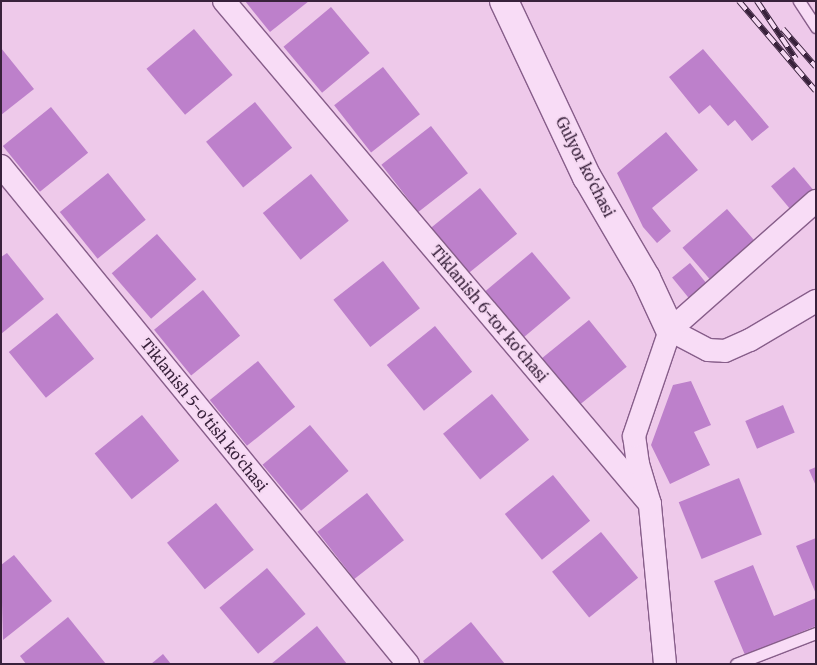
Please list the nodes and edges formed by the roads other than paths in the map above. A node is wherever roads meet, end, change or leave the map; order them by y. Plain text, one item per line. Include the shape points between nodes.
1 (224, 1) edge
2 (504, 1) edge
3 (799, 1) edge
4 (816, 27) edge
5 (1, 166) edge
6 (816, 201) edge
7 (816, 302) edge
8 (670, 330) junction
9 (650, 504) junction
10 (816, 633) edge
11 (408, 664) edge
12 (665, 664) edge
13 (736, 664) edge

1 - 9 street, Tiklanish 6-tor ko‘chasi
2 - 8 street, Gulyor ko'chasi via 587,177 646,278
3 - 4 lane
5 - 11 street, Tiklanish 5-o'tish ko‘chasi
6 - 8 street
7 - 8 street via 750,340 725,350 708,350
8 - 9 street via 634,436 638,464
9 - 12 street
10 - 13 lane

